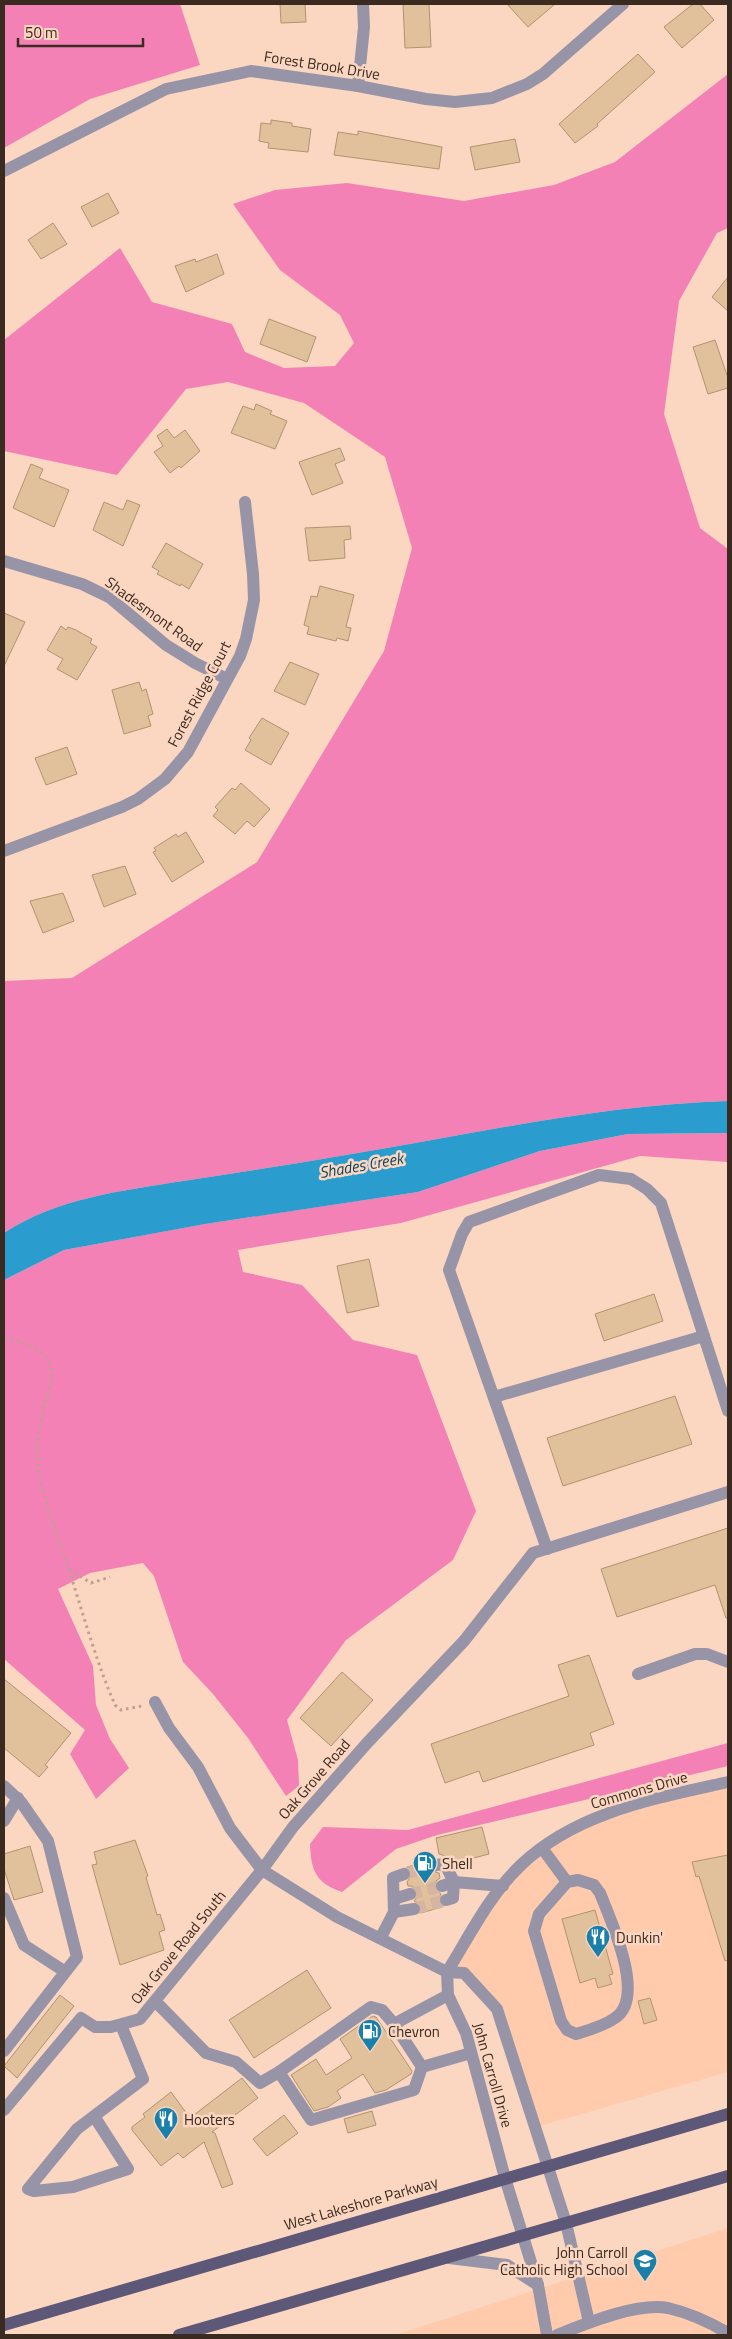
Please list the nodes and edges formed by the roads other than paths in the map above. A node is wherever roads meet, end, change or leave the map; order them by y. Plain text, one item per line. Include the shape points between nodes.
1 (363, 4) edge
2 (623, 4) edge
3 (358, 86) junction
4 (4, 170) edge
5 (245, 502) dead end
6 (4, 560) edge
7 (227, 679) junction
8 (4, 851) edge
9 (704, 1336) junction
10 (494, 1396) junction
11 (728, 1412) edge
12 (728, 1492) edge
13 (547, 1549) junction
14 (728, 1662) edge
15 (638, 1674) dead end
16 (155, 1702) road end
17 (728, 1782) edge
18 (4, 1786) edge
19 (18, 1798) junction
20 (4, 1820) edge
21 (542, 1848) junction
22 (436, 1865) dead end
23 (262, 1870) junction
24 (404, 1874) tunnel mouth
25 (567, 1882) junction
26 (448, 1884) junction
27 (503, 1886) junction
28 (410, 1894) tunnel mouth
29 (4, 1898) edge
30 (394, 1899) junction
31 (446, 1900) dead end
32 (414, 1909) tunnel mouth
33 (394, 1912) junction
34 (381, 1937) junction
35 (64, 1971) junction
36 (447, 1972) junction
37 (448, 1994) junction
38 (155, 2002) junction
39 (394, 2024) junction
40 (121, 2025) junction
41 (4, 2051) edge
42 (471, 2053) junction
43 (422, 2067) junction
44 (278, 2072) junction
45 (4, 2110) edge
46 (728, 2114) edge
47 (94, 2116) junction
48 (549, 2165) junction
49 (728, 2176) edge
50 (505, 2178) junction
51 (566, 2222) junction
52 (524, 2235) junction
53 (444, 2258) junction
54 (538, 2285) junction
55 (590, 2322) junction
56 (4, 2325) edge
57 (728, 2332) edge
58 (179, 2335) edge
59 (547, 2335) edge
60 (557, 2335) edge

1 - 3 street
2 - 3 street, Forest Brook Drive via 544,74 492,98 455,102
3 - 4 street, Forest Brook Drive via 251,71 166,89
5 - 7 street, Forest Ridge Court via 254,600 246,639
6 - 7 street, Shadesmont Road via 82,584 109,597 166,644
7 - 8 street, Forest Ridge Court via 188,752 165,779 122,807
9 - 10 street
9 - 10 street via 661,1203 631,1179 600,1175 469,1222 462,1234 449,1270
9 - 11 street
10 - 13 street
12 - 13 street
13 - 23 street, Oak Grove Road via 533,1553 464,1641 293,1827
14 - 15 street via 706,1654 695,1654
16 - 23 street via 169,1728 198,1767 230,1828
17 - 21 street, Commons Drive via 655,1799 596,1818
18 - 19 street
19 - 20 street
19 - 35 street via 48,1841 64,1898 77,1956
21 - 25 street
21 - 27 street, Commons Drive
22 - 26 street via 445,1864
23 - 34 street via 337,1917
23 - 38 street, Oak Grove Road South
24 - 30 street via 393,1878
25 - 25 street via 539,1914 534,1931 561,2021 567,2030 576,2034 616,2018 624,2009 629,1988 621,1945 600,1893 594,1885 578,1880
26 - 27 street
26 - 31 street via 453,1898
27 - 36 street, Commons Drive
28 - 30 street
29 - 35 street via 24,1945
30 - 33 street
32 - 33 street
33 - 34 street
34 - 36 street
35 - 41 street
36 - 37 street, John Carroll Drive
36 - 48 street, John Carroll Drive via 464,1974 497,2009
37 - 39 street
37 - 42 street, John Carroll Drive via 466,2033
38 - 40 street, Oak Grove Road South via 140,2019
38 - 44 street via 206,2054 236,2062 260,2083
39 - 43 street
39 - 44 street via 382,2010 371,2006
40 - 45 street, Oak Grove Road South via 95,2027 81,2018
40 - 47 street via 143,2079
42 - 43 street
42 - 50 street, John Carroll Drive
43 - 44 street via 414,2090 311,2120
46 - 48 main road, West Lakeshore Parkway
47 - 47 street via 77,2129 28,2189 73,2187 128,2169
48 - 50 main road, West Lakeshore Parkway
48 - 51 street, John Carroll Drive
49 - 51 main road
50 - 52 street, John Carroll Drive
50 - 56 main road, West Lakeshore Parkway
51 - 52 main road
51 - 55 street, John Carroll Drive
52 - 53 main road
52 - 54 street, John Carroll Drive
53 - 54 street via 507,2265
53 - 58 main road
54 - 59 street, John Carroll Drive
55 - 57 street via 633,2310 666,2308 704,2319
55 - 60 street

